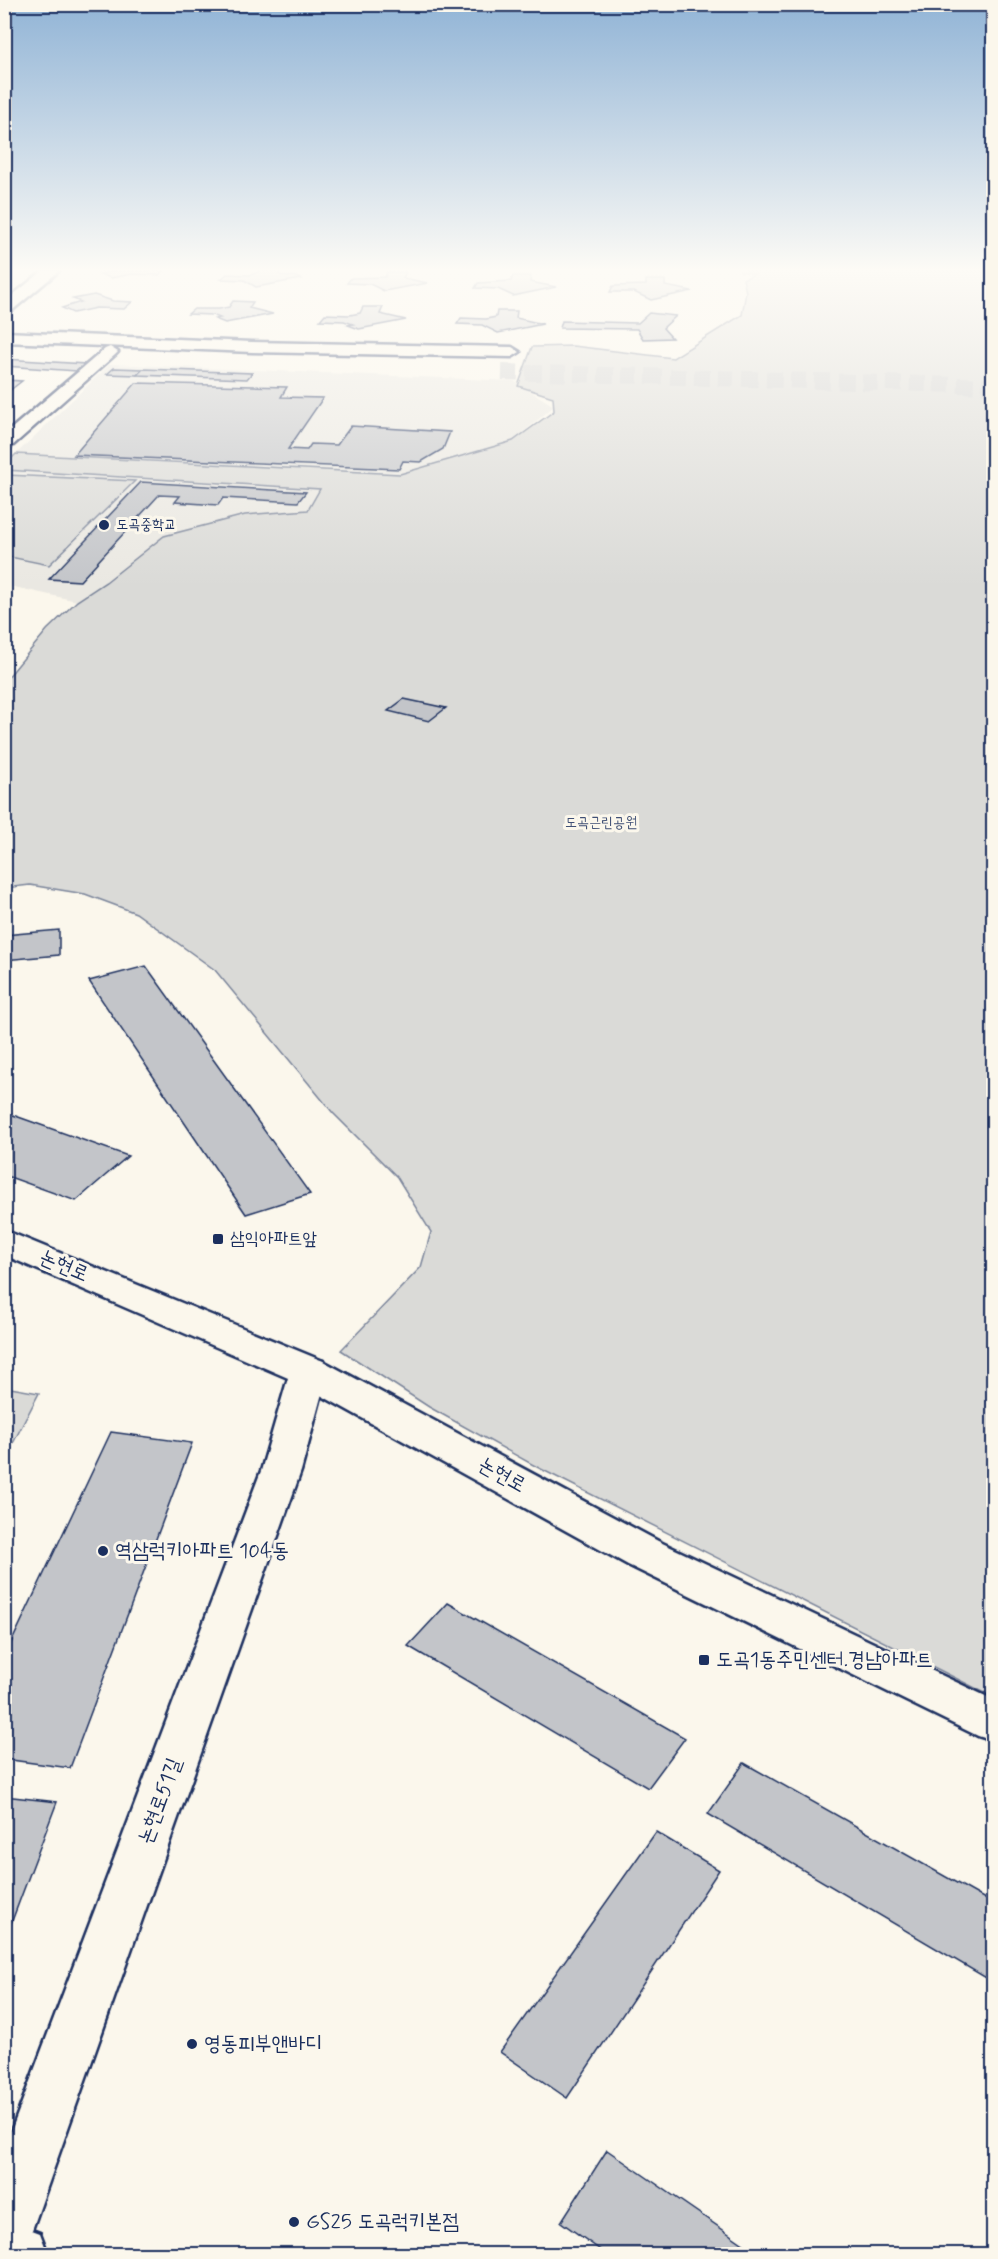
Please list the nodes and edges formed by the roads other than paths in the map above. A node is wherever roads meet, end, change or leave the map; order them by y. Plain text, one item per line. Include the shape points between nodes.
1 (82, 376) edge
2 (4, 444) edge
3 (4, 1241) edge
4 (309, 1371) junction
5 (993, 1722) edge
6 (4, 2228) edge
7 (4, 2250) edge
8 (19, 2254) edge

1 - 2 main road
3 - 4 main road, 논현로
4 - 5 main road, 논현로 via 643,1553
4 - 6 main road, 논현로51길 via 281,1471
7 - 8 main road

